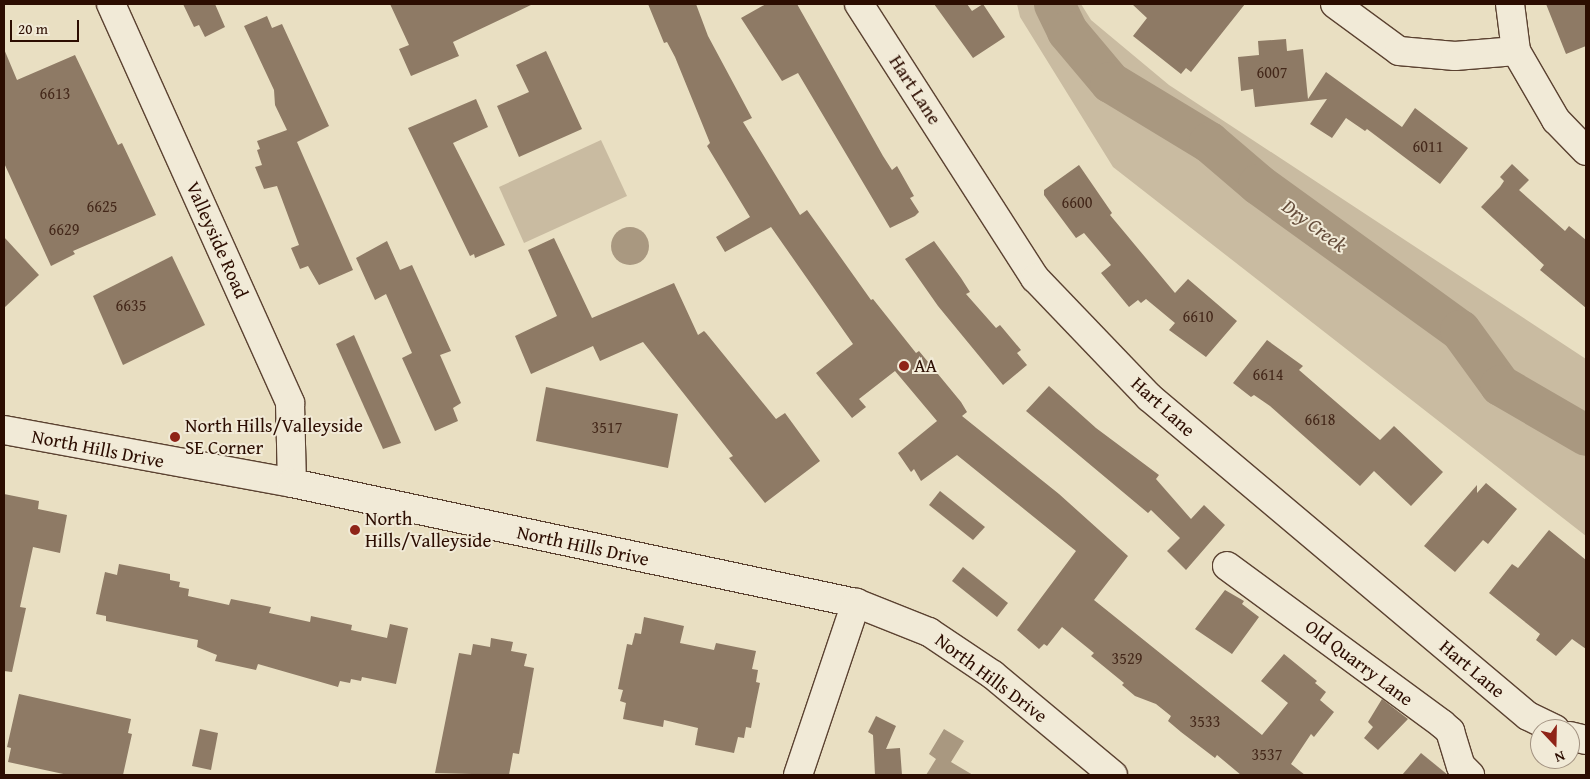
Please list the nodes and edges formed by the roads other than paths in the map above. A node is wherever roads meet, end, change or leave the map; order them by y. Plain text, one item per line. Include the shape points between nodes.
1 (111, 4) edge
2 (859, 4) edge
3 (1335, 4) edge
4 (1510, 4) edge
5 (1516, 51) junction
6 (1586, 151) edge
7 (4, 430) edge
8 (292, 484) junction
9 (1227, 566) dead end
10 (856, 603) junction
11 (1534, 719) edge
12 (798, 775) edge
13 (1113, 775) edge
14 (1470, 775) edge

1 - 8 street, Valleyside Road via 290,403
2 - 11 street, Hart Lane via 1035,278 1136,383
3 - 5 street via 1399,51 1455,56
4 - 5 street
5 - 6 street via 1556,120
7 - 8 street, North Hills Drive
8 - 10 street, North Hills Drive
9 - 14 street, Old Quarry Lane via 1442,724 1450,731 1462,766
10 - 12 street
10 - 13 street, North Hills Drive via 929,632 993,675

